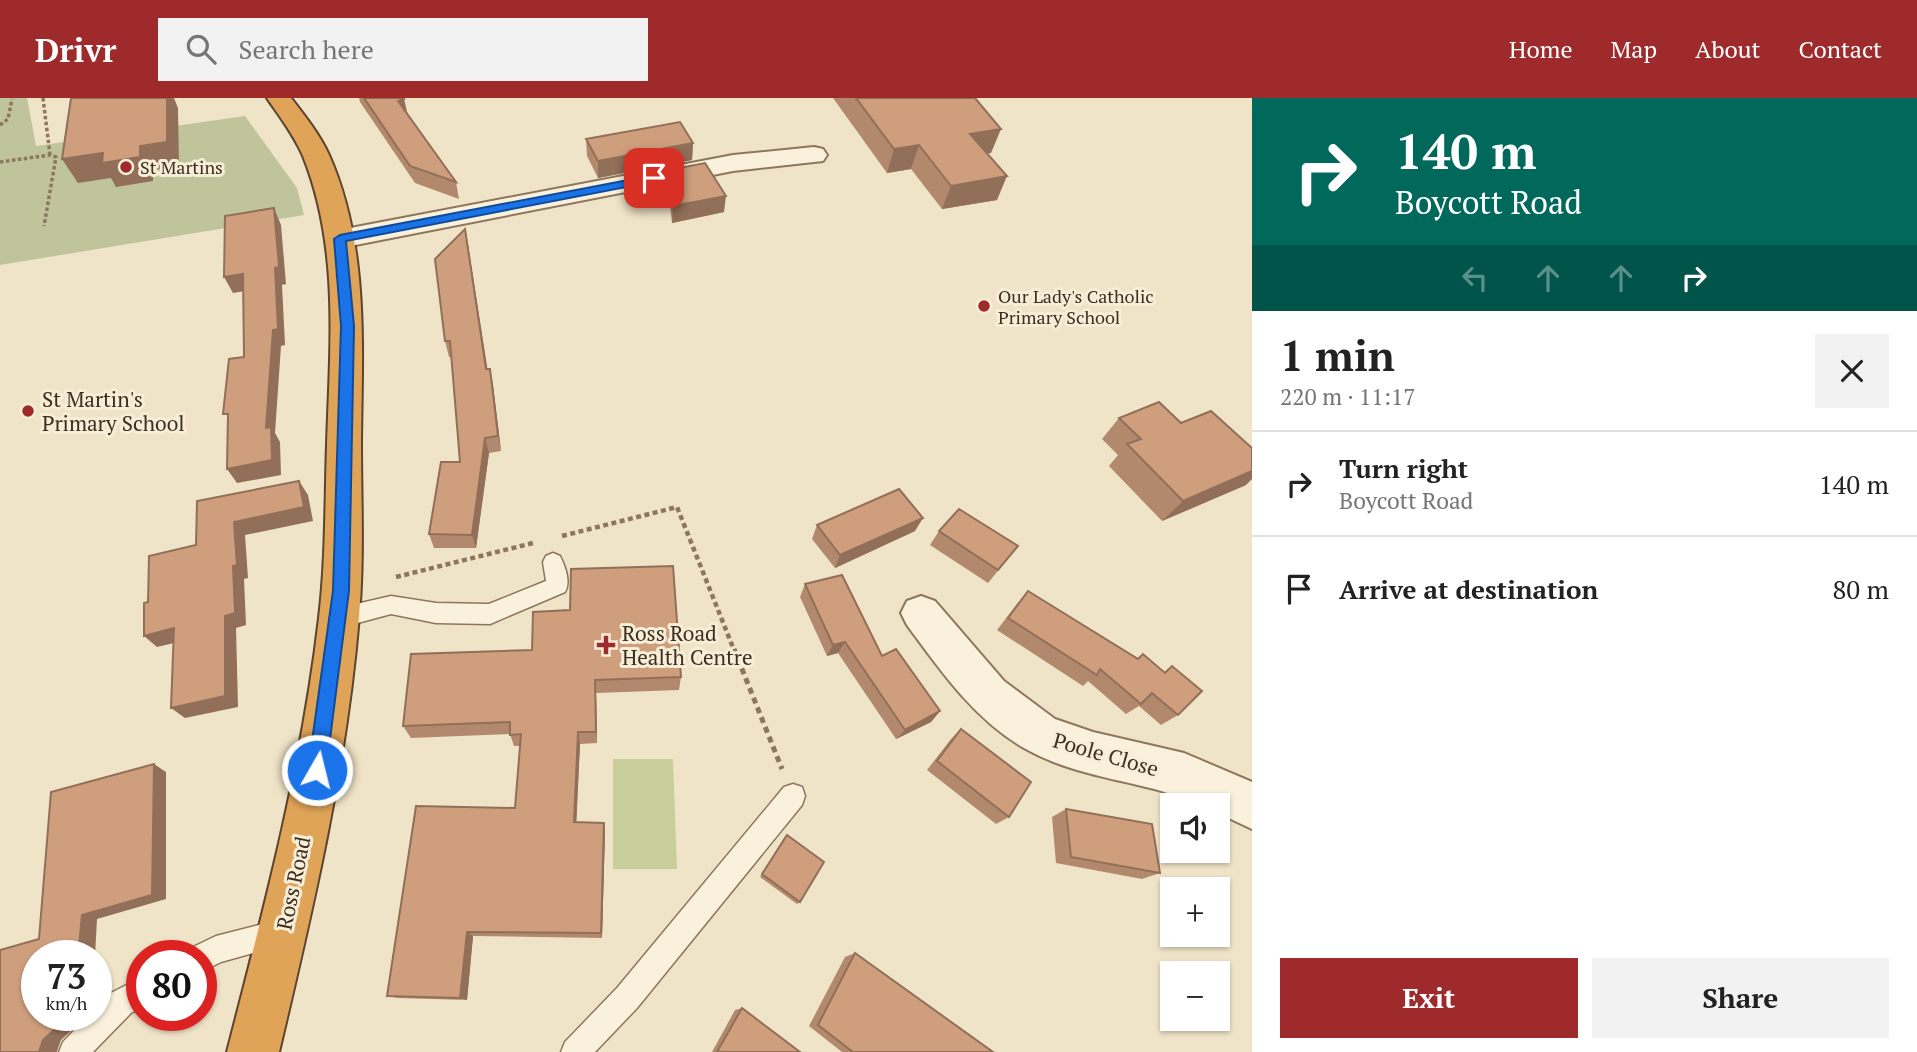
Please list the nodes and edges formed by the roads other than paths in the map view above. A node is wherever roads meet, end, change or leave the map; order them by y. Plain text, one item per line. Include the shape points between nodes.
1 (279, 98) edge
2 (814, 155) dead end
3 (340, 239) junction
4 (553, 562) dead end
5 (340, 605) junction
6 (921, 613) dead end
7 (793, 796) road end
8 (1252, 806) edge
9 (283, 932) junction
10 (217, 949) edge
11 (126, 1000) edge
12 (73, 1052) edge
13 (253, 1052) edge
14 (575, 1052) edge

1 - 3 highway, Ross Road via 315,154
2 - 3 street via 733,163
3 - 5 highway, Ross Road via 347,326
4 - 5 lane via 558,586 490,614
5 - 9 highway, Ross Road via 317,770
6 - 8 street, Poole Close via 961,666 1040,734 1104,758 1183,775
7 - 14 lane via 627,998
9 - 10 lane
9 - 13 highway, Ross Road
11 - 12 lane

